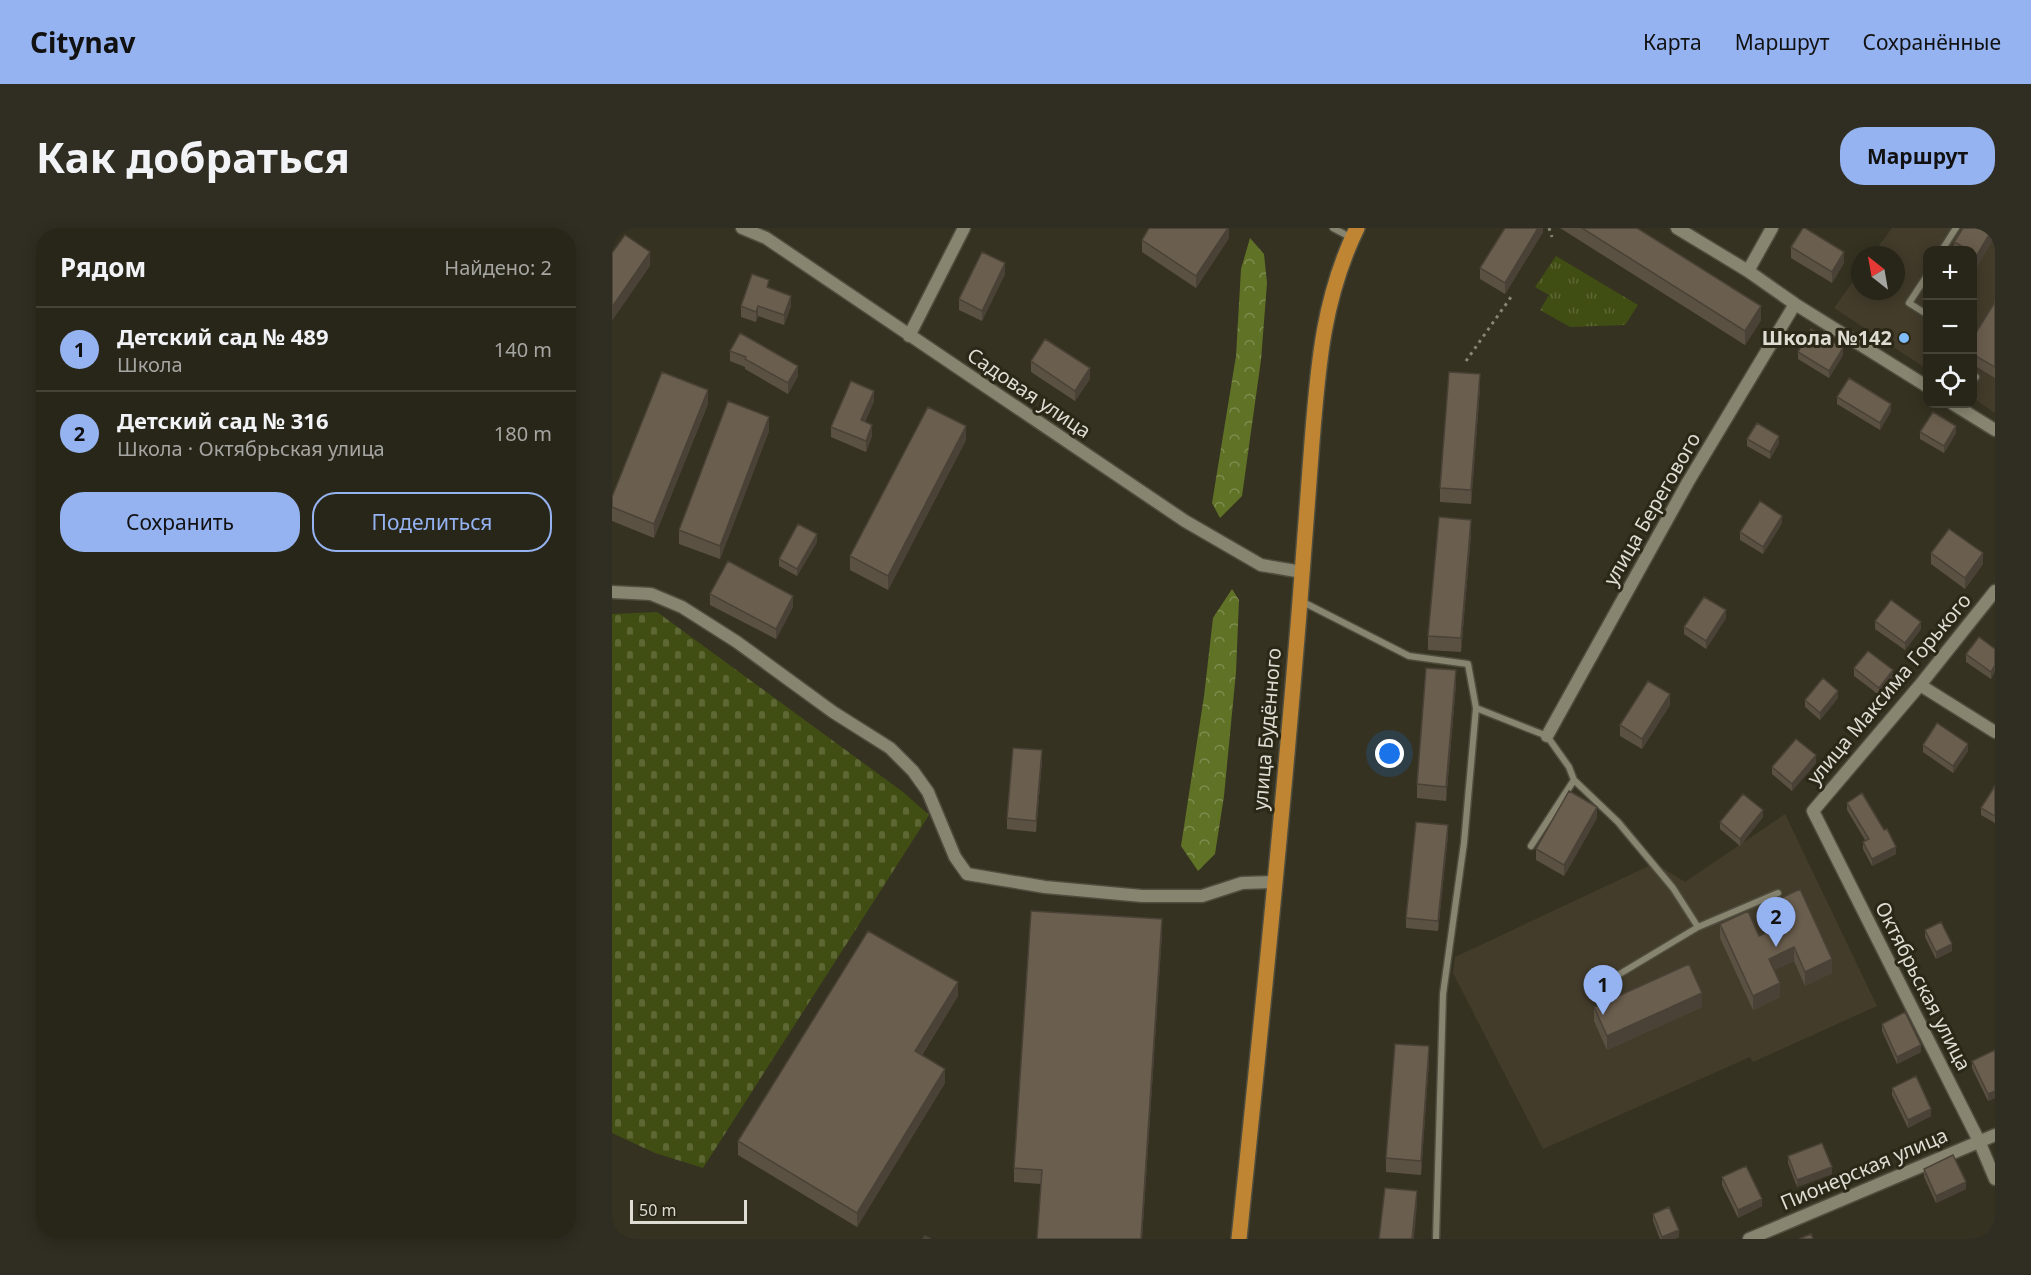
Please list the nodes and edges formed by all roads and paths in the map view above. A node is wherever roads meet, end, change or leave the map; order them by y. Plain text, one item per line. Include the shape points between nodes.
1 (742, 228) edge
2 (964, 228) edge
3 (1333, 228) edge
4 (1549, 228) edge
5 (1677, 228) edge
6 (1772, 228) edge
7 (1956, 228) edge
8 (1355, 233) edge
9 (1552, 237) dead end
10 (1945, 246) edge
11 (1748, 271) junction
12 (1923, 282) edge
13 (1511, 297) dead end
14 (1796, 304) junction
15 (1923, 312) edge
16 (909, 336) junction
17 (1466, 360) dead end
18 (1923, 384) edge
19 (1959, 408) edge
20 (1995, 430) edge
21 (1302, 572) junction
22 (1995, 591) edge
23 (612, 592) edge
24 (1300, 600) junction
25 (1920, 685) junction
26 (1476, 708) junction
27 (1995, 732) edge
28 (1547, 736) junction
29 (1574, 780) junction
30 (1813, 811) joint
31 (1531, 846) dead end
32 (1275, 882) junction
33 (1778, 893) dead end
34 (1698, 927) junction
35 (1603, 984) dead end
36 (1995, 1135) edge
37 (1979, 1141) junction
38 (1995, 1179) edge
39 (1239, 1239) edge
40 (1436, 1239) edge
41 (1749, 1239) edge

1 - 16 street, Садовая улица via 766,238
2 - 16 street
3 - 8 lane
4 - 9 path
5 - 11 street
6 - 11 street
7 - 10 lane
8 - 21 main road, улица Будённого via 1336,278 1324,326
11 - 14 street
12 - 15 lane via 1909,303
13 - 17 path
14 - 18 street
14 - 28 street, улица Берегового via 1688,482
16 - 21 street, Садовая улица via 1185,521 1261,565
19 - 20 street
21 - 24 main road, улица Будённого
22 - 25 street, улица Максима Горького
23 - 32 street via 651,594 682,607 890,748 928,792 955,857 967,874 1045,887 1142,896 1202,896 1242,883
24 - 26 lane via 1409,656 1468,664
24 - 32 main road, улица Будённого
25 - 27 street
25 - 30 street, улица Максима Горького
26 - 28 lane
26 - 40 lane via 1464,843 1443,994
28 - 29 lane
29 - 31 lane
29 - 34 lane via 1618,822 1673,888
30 - 37 street, Октябрьская улица
32 - 39 main road, улица Будённого
33 - 34 lane
34 - 35 lane
36 - 37 street, Пионерская улица
37 - 38 street, Октябрьская улица
37 - 41 street, Пионерская улица

